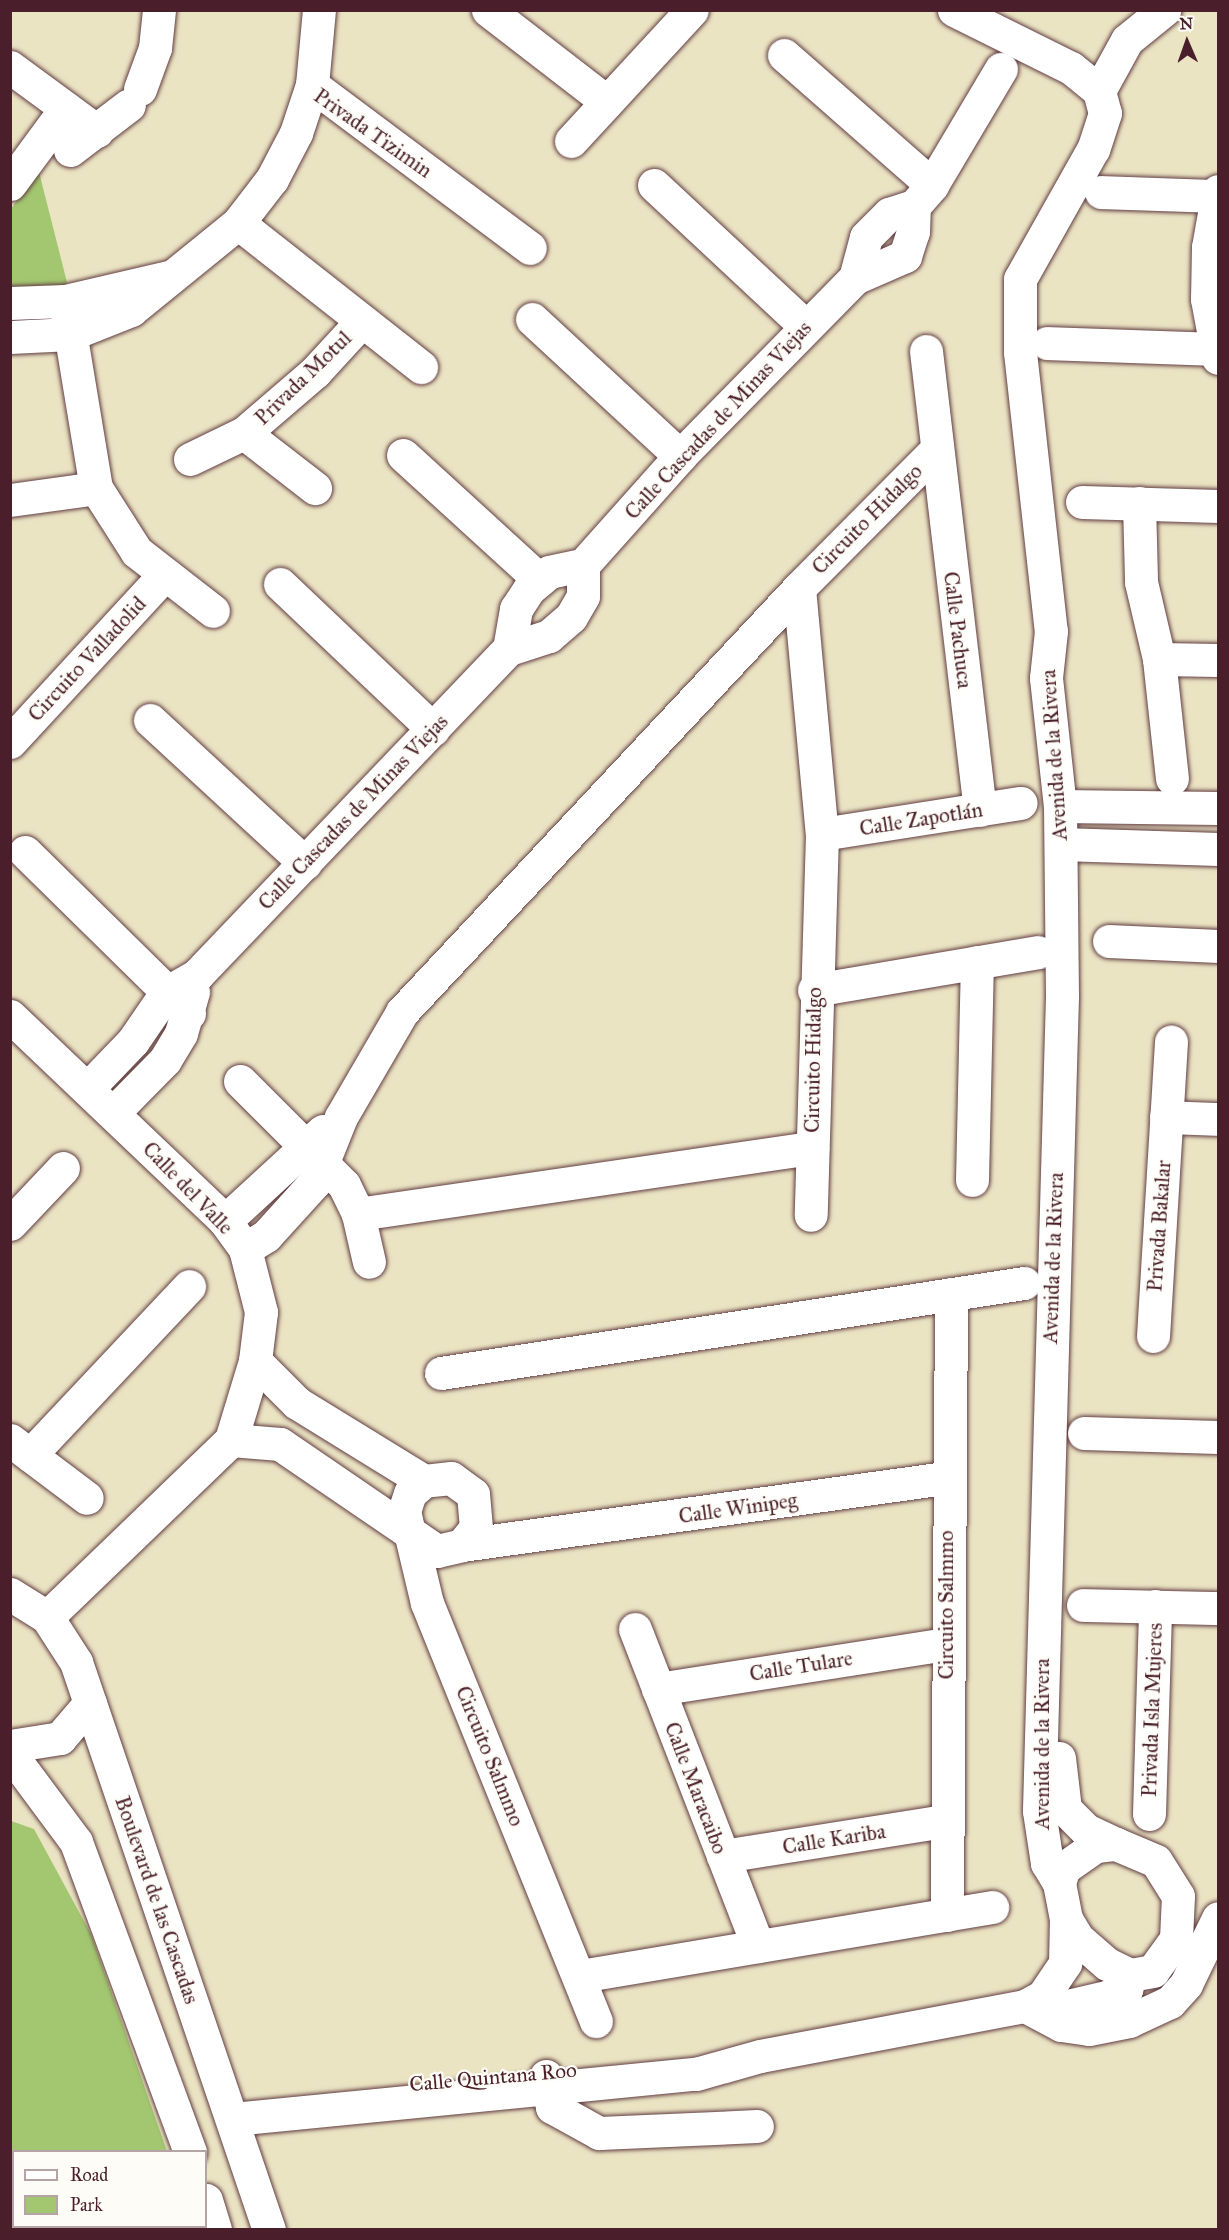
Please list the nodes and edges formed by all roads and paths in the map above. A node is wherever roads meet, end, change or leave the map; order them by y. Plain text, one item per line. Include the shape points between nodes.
1 (159, 10) edge
2 (319, 10) edge
3 (692, 10) edge
4 (954, 10) edge
5 (1164, 10) edge
6 (508, 16) edge
7 (784, 55) dead end
8 (1005, 55) junction
9 (10, 67) edge
10 (312, 85) junction
11 (1099, 91) junction
12 (607, 102) junction
13 (66, 108) junction
14 (97, 131) junction
15 (571, 141) dead end
16 (70, 150) dead end
17 (10, 184) edge
18 (654, 185) dead end
19 (1101, 192) dead end
20 (1218, 194) edge
21 (923, 195) junction
22 (238, 223) junction
23 (530, 248) dead end
24 (168, 277) junction
25 (65, 301) junction
26 (10, 303) edge
27 (532, 319) dead end
28 (361, 322) junction
29 (804, 326) junction
30 (71, 334) junction
31 (10, 337) edge
32 (1034, 347) junction
33 (927, 351) dead end
34 (1217, 353) edge
35 (421, 367) dead end
36 (244, 434) junction
37 (935, 451) junction
38 (403, 455) dead end
39 (680, 456) junction
40 (190, 459) dead end
41 (96, 488) junction
42 (315, 488) dead end
43 (10, 500) edge
44 (1082, 502) dead end
45 (1139, 503) junction
46 (1218, 506) edge
47 (584, 565) junction
48 (164, 575) junction
49 (538, 579) junction
50 (280, 584) dead end
51 (799, 588) junction
52 (213, 611) dead end
53 (509, 649) junction
54 (1159, 658) junction
55 (1218, 660) edge
56 (150, 720) dead end
57 (433, 729) junction
58 (10, 742) edge
59 (1172, 778) dead end
60 (1021, 803) dead end
61 (1071, 805) junction
62 (1203, 808) edge
63 (980, 810) junction
64 (822, 834) junction
65 (1071, 844) junction
66 (1184, 847) junction
67 (1218, 849) edge
68 (25, 852) dead end
69 (305, 862) junction
70 (1109, 941) dead end
71 (1218, 946) edge
72 (1038, 952) dead end
73 (977, 962) junction
74 (814, 990) junction
75 (178, 1003) junction
76 (10, 1016) edge
77 (1171, 1042) dead end
78 (240, 1081) dead end
79 (88, 1088) junction
80 (113, 1113) junction
81 (1166, 1117) junction
82 (1218, 1119) edge
83 (812, 1148) junction
84 (316, 1152) junction
85 (63, 1168) dead end
86 (972, 1180) dead end
87 (358, 1214) junction
88 (811, 1215) dead end
89 (225, 1221) junction
90 (10, 1224) edge
91 (245, 1249) junction
92 (369, 1262) dead end
93 (1024, 1283) dead end
94 (189, 1286) dead end
95 (951, 1294) junction
96 (1153, 1336) dead end
97 (255, 1361) junction
98 (441, 1373) dead end
99 (297, 1403) junction
100 (1084, 1433) dead end
101 (1218, 1437) edge
102 (231, 1440) junction
103 (280, 1444) junction
104 (20, 1447) edge
105 (947, 1478) junction
106 (424, 1481) junction
107 (87, 1498) dead end
108 (478, 1506) junction
109 (409, 1532) junction
110 (529, 1538) junction
111 (457, 1547) junction
112 (10, 1594) edge
113 (427, 1603) junction
114 (1083, 1605) dead end
115 (1155, 1606) junction
116 (1218, 1608) edge
117 (47, 1617) junction
118 (635, 1629) dead end
119 (1051, 1629) junction
120 (945, 1644) junction
121 (658, 1689) junction
122 (90, 1703) junction
123 (10, 1746) edge
124 (10, 1753) edge
125 (25, 1785) edge
126 (1149, 1814) dead end
127 (945, 1821) junction
128 (1116, 1844) junction
129 (723, 1856) junction
130 (1059, 1883) junction
131 (992, 1907) dead end
132 (946, 1915) junction
133 (1218, 1918) edge
134 (1066, 1919) junction
135 (758, 1946) junction
136 (1130, 1975) junction
137 (580, 1976) junction
138 (1025, 2006) junction
139 (596, 2021) dead end
140 (592, 2078) junction
141 (546, 2083) junction
142 (229, 2109) junction
143 (580, 2123) junction
144 (757, 2126) dead end
145 (190, 2150) edge
146 (207, 2203) edge
147 (215, 2229) edge
148 (269, 2229) edge

1 - 14 street via 155,48 134,97
2 - 10 street
3 - 12 street
4 - 8 street, Avenida de la Rivera
5 - 11 street via 1127,40
6 - 12 street
7 - 21 street
8 - 11 street, Avenida de la Rivera via 1035,48
8 - 21 street
8 - 32 street, Avenida de la Rivera via 1029,64 1074,91 1085,116 1003,273 1007,322
9 - 13 street
10 - 22 street, Privada Tizimin via 296,133 272,179
10 - 23 street, Privada Tizimin
11 - 32 street, Avenida de la Rivera via 1105,113 1093,149 1020,279
12 - 15 street
13 - 14 street
13 - 17 street
14 - 16 street
18 - 29 street
19 - 20 street
20 - 34 street via 1207,299
21 - 29 street, Calle Cascadas de Minas Viejas via 890,214 866,237 855,278
22 - 24 street, Privada Tizimin
22 - 28 street, Privada Motul
24 - 25 street
24 - 30 street via 131,310
25 - 26 street
25 - 30 street
27 - 39 street
28 - 35 street, Privada Motul
28 - 36 street, Privada Motul via 315,372
29 - 39 street, Calle Cascadas de Minas Viejas
30 - 31 street
30 - 41 street
32 - 34 street
32 - 61 street, Avenida de la Rivera via 1051,631 1073,712
33 - 37 street, Calle Pachuca
36 - 40 street, Privada Motul
36 - 42 street, Privada Motul
37 - 51 street, Circuito Hidalgo
37 - 63 street, Calle Pachuca
38 - 49 street
39 - 47 street, Calle Cascadas de Minas Viejas
41 - 43 street
41 - 48 street via 137,552
44 - 45 street
45 - 46 street
45 - 54 street via 1141,582
47 - 49 street via 567,565
47 - 53 street, Calle Cascadas de Minas Viejas via 583,596 571,617 549,636
48 - 52 street
48 - 58 street, Circuito Valladolid
49 - 53 street via 516,609
50 - 57 street
51 - 64 street, Circuito Hidalgo
51 - 84 street, Circuito Hidalgo via 402,1012
53 - 57 street, Calle Cascadas de Minas Viejas
54 - 55 street
54 - 59 street
56 - 69 street
57 - 69 street, Calle Cascadas de Minas Viejas
60 - 63 street, Calle Zapotlán
61 - 62 street
61 - 65 street, Avenida de la Rivera
62 - 66 street
63 - 64 street, Calle Zapotlán
64 - 74 street, Circuito Hidalgo
65 - 66 street
65 - 119 street, Avenida de la Rivera via 1071,996
66 - 67 street
68 - 75 street
69 - 75 street, Calle Cascadas de Minas Viejas via 197,975
70 - 71 street
72 - 73 street
73 - 74 street
73 - 86 street
74 - 83 street, Circuito Hidalgo
75 - 79 street, Calle Cascadas de Minas Viejas via 133,1041
75 - 80 street via 165,1060
76 - 79 street, Calle del Valle
77 - 81 street, Privada Bakalar
78 - 84 street
79 - 80 street, Calle del Valle
80 - 89 street, Calle del Valle
81 - 82 street
81 - 96 street, Privada Bakalar
83 - 87 street, Circuito Hidalgo
83 - 88 street
84 - 87 street
84 - 89 street, Circuito Hidalgo
84 - 91 street, Circuito Hidalgo via 315,1182 266,1236
85 - 90 street
87 - 92 street
89 - 91 street, Calle del Valle
91 - 97 street, Calle del Valle via 261,1312
93 - 95 street
94 - 104 street
95 - 98 street
95 - 105 street, Circuito Salmmo
97 - 99 street
97 - 102 street, Calle del Valle
99 - 103 street
99 - 106 street
100 - 101 street
102 - 103 street
102 - 117 street, Calle del Valle
103 - 109 street
104 - 107 street
105 - 110 street, Calle Winipeg
105 - 120 street, Circuito Salmmo
106 - 108 street via 451,1478 473,1494
106 - 109 street via 410,1493 404,1511
108 - 110 street
108 - 111 street via 476,1528
109 - 111 street via 437,1551
109 - 113 street, Circuito Salmmo
110 - 111 street, Calle Winipeg
111 - 113 street
112 - 117 street, Boulevard de las Cascadas
113 - 137 street, Circuito Salmmo
114 - 115 street, Privada Isla Mujeres
115 - 116 street, Privada Isla Mujeres
115 - 126 street, Privada Isla Mujeres
117 - 122 street, Boulevard de las Cascadas via 67,1642
118 - 121 street, Calle Maracaibo
119 - 128 street, Avenida de la Rivera via 1059,1793 1065,1809 1081,1826
119 - 130 street, Avenida de la Rivera via 1039,1811 1047,1863
120 - 121 street, Calle Tulare
120 - 127 street, Circuito Salmmo
121 - 129 street, Calle Maracaibo
122 - 123 street via 60,1738
122 - 142 street, Boulevard de las Cascadas
124 - 125 street
125 - 145 street via 76,1842
127 - 129 street, Calle Kariba
127 - 132 street, Circuito Salmmo
128 - 130 street via 1078,1854 1064,1868
128 - 136 street via 1156,1861 1178,1896 1176,1939 1166,1958 1153,1971
129 - 135 street, Calle Maracaibo
130 - 134 street
131 - 132 street
132 - 135 street
133 - 138 street via 1186,1984 1170,2002 1129,2021 1089,2029 1061,2025
134 - 136 street via 1094,1954
134 - 138 street, Calle Quintana Roo via 1065,1963 1043,1996
135 - 137 street
136 - 138 street, Calle Quintana Roo via 1126,1990 1106,1997 1064,2007
137 - 139 street, Circuito Salmmo
138 - 140 street, Calle Quintana Roo via 760,2056 694,2056
140 - 141 street, Calle Quintana Roo
140 - 143 street via 595,2104
141 - 142 street, Calle Quintana Roo
141 - 143 street via 552,2107
142 - 148 street, Boulevard de las Cascadas
143 - 144 street via 599,2133
146 - 147 street

